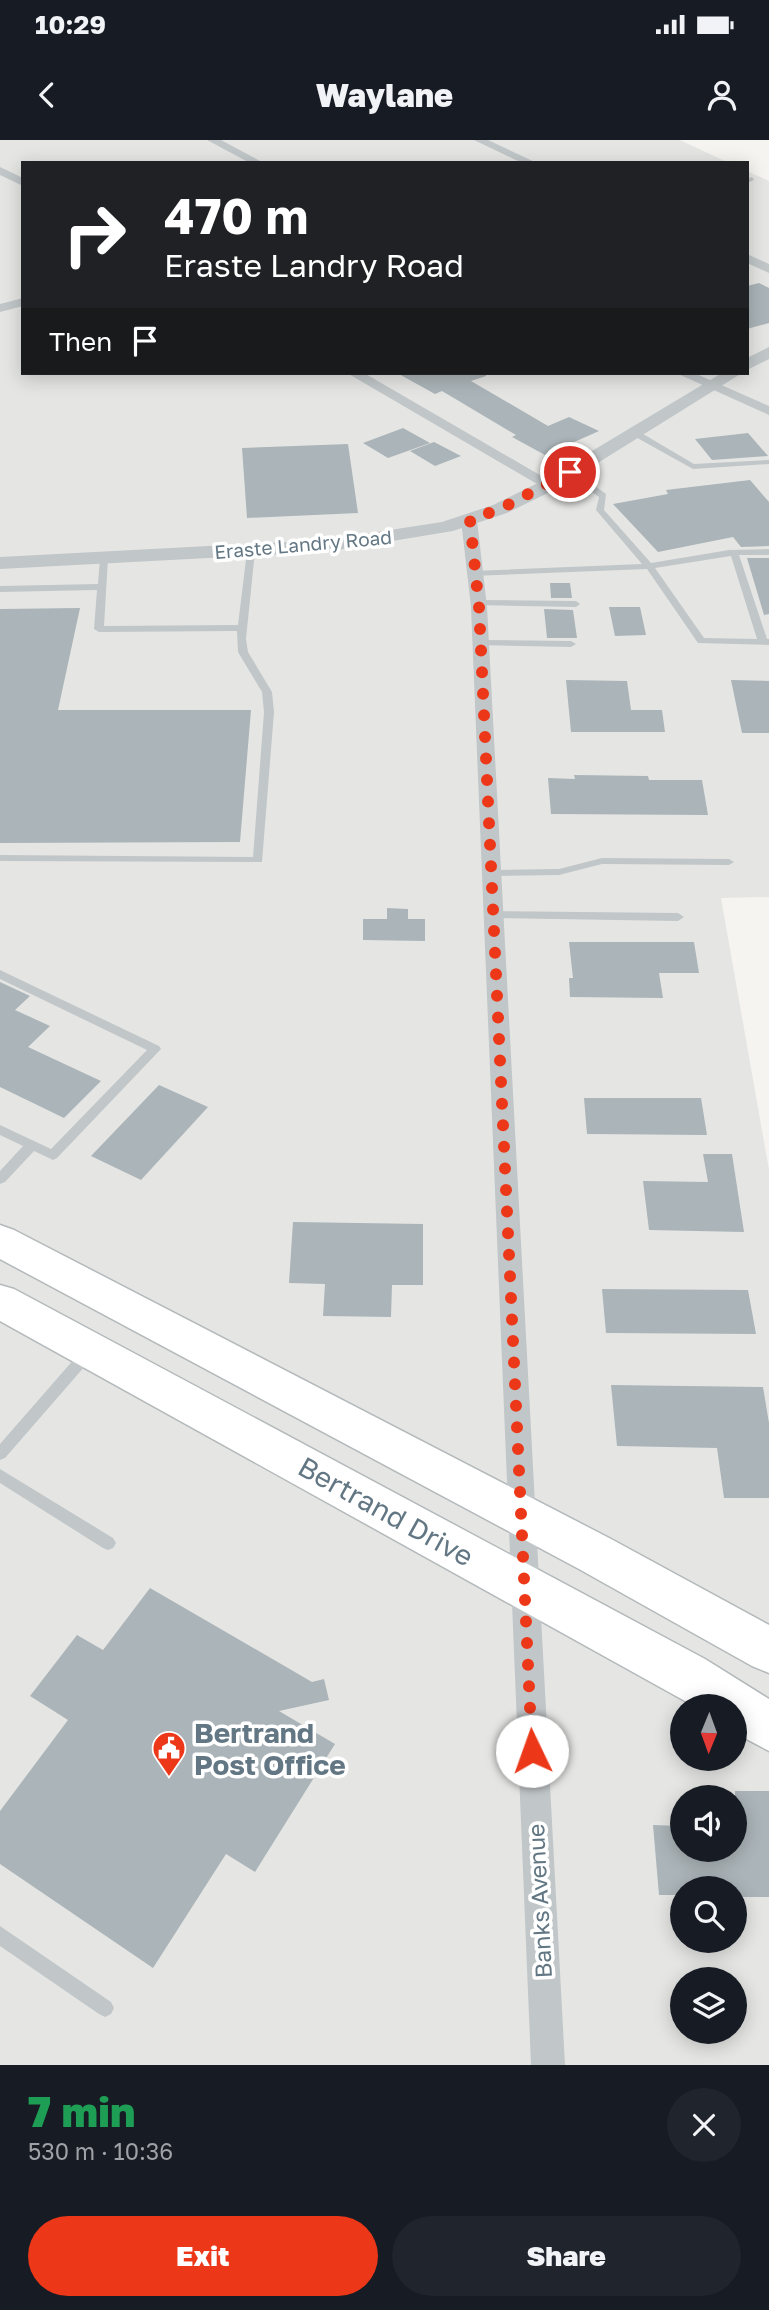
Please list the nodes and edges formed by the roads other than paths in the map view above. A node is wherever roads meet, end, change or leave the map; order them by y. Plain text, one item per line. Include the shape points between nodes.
1 (212, 140) edge
2 (479, 140) edge
3 (255, 161) edge
4 (521, 161) edge
5 (0, 170) edge
6 (21, 182) edge
7 (749, 259) edge
8 (769, 269) edge
9 (21, 303) edge
10 (0, 308) edge
11 (769, 352) edge
12 (749, 364) edge
13 (357, 375) edge
14 (687, 375) edge
15 (731, 375) edge
16 (711, 387) junction
17 (769, 411) edge
18 (635, 432) junction
19 (769, 462) edge
20 (570, 472) junction
21 (549, 485) junction
22 (470, 520) junction
23 (251, 551) junction
24 (769, 552) edge
25 (734, 553) junction
26 (104, 558) junction
27 (0, 563) edge
28 (649, 566) junction
29 (475, 573) junction
30 (102, 587) junction
31 (0, 589) edge
32 (479, 603) junction
33 (576, 604) dead end
34 (243, 628) junction
35 (766, 642) edge
36 (481, 643) junction
37 (571, 644) dead end
38 (0, 858) edge
39 (729, 862) dead end
40 (491, 873) junction
41 (493, 915) junction
42 (678, 918) dead end
43 (0, 974) edge
44 (0, 1130) edge
45 (32, 1145) junction
46 (0, 1179) edge
47 (0, 1241) edge
48 (0, 1301) edge
49 (90, 1351) junction
50 (0, 1454) edge
51 (0, 1475) edge
52 (520, 1516) junction
53 (108, 1542) dead end
54 (523, 1586) junction
55 (769, 1650) edge
56 (769, 1727) edge
57 (0, 1935) edge
58 (105, 2008) dead end
59 (548, 2065) edge

1 - 3 street
2 - 4 street
5 - 6 street
7 - 8 street
9 - 10 street
11 - 12 street
13 - 21 street
14 - 16 street
15 - 16 street, Eraste Landry Road
16 - 17 street
16 - 18 street, Eraste Landry Road
18 - 19 lane via 693,467
18 - 20 street, Eraste Landry Road
20 - 21 street, Eraste Landry Road
20 - 28 lane via 603,496 600,510
21 - 22 street, Eraste Landry Road
22 - 23 street, Eraste Landry Road via 356,543
22 - 29 street, Banks Avenue
23 - 26 street, Eraste Landry Road
23 - 34 lane
24 - 25 lane
25 - 28 lane
25 - 35 lane
26 - 27 street, Eraste Landry Road
26 - 30 lane
28 - 29 lane
28 - 35 lane via 701,641
29 - 32 street, Banks Avenue
30 - 31 lane
30 - 34 lane via 99,629
32 - 33 lane
32 - 36 street, Banks Avenue
34 - 38 lane via 243,652 267,692 269,712 258,860
36 - 37 lane
36 - 40 street, Banks Avenue
39 - 40 lane via 602,861 559,873
40 - 41 street, Banks Avenue
41 - 42 lane
41 - 52 street, Banks Avenue
43 - 45 lane via 155,1049 53,1155
44 - 45 lane
45 - 46 lane
47 - 52 main road
48 - 49 main road, Bertrand Drive
49 - 50 lane
49 - 54 main road, Bertrand Drive
51 - 53 lane
52 - 54 street, Banks Avenue
52 - 55 main road
54 - 56 main road, Bertrand Drive via 688,1675
54 - 59 street, Banks Avenue
57 - 58 lane

